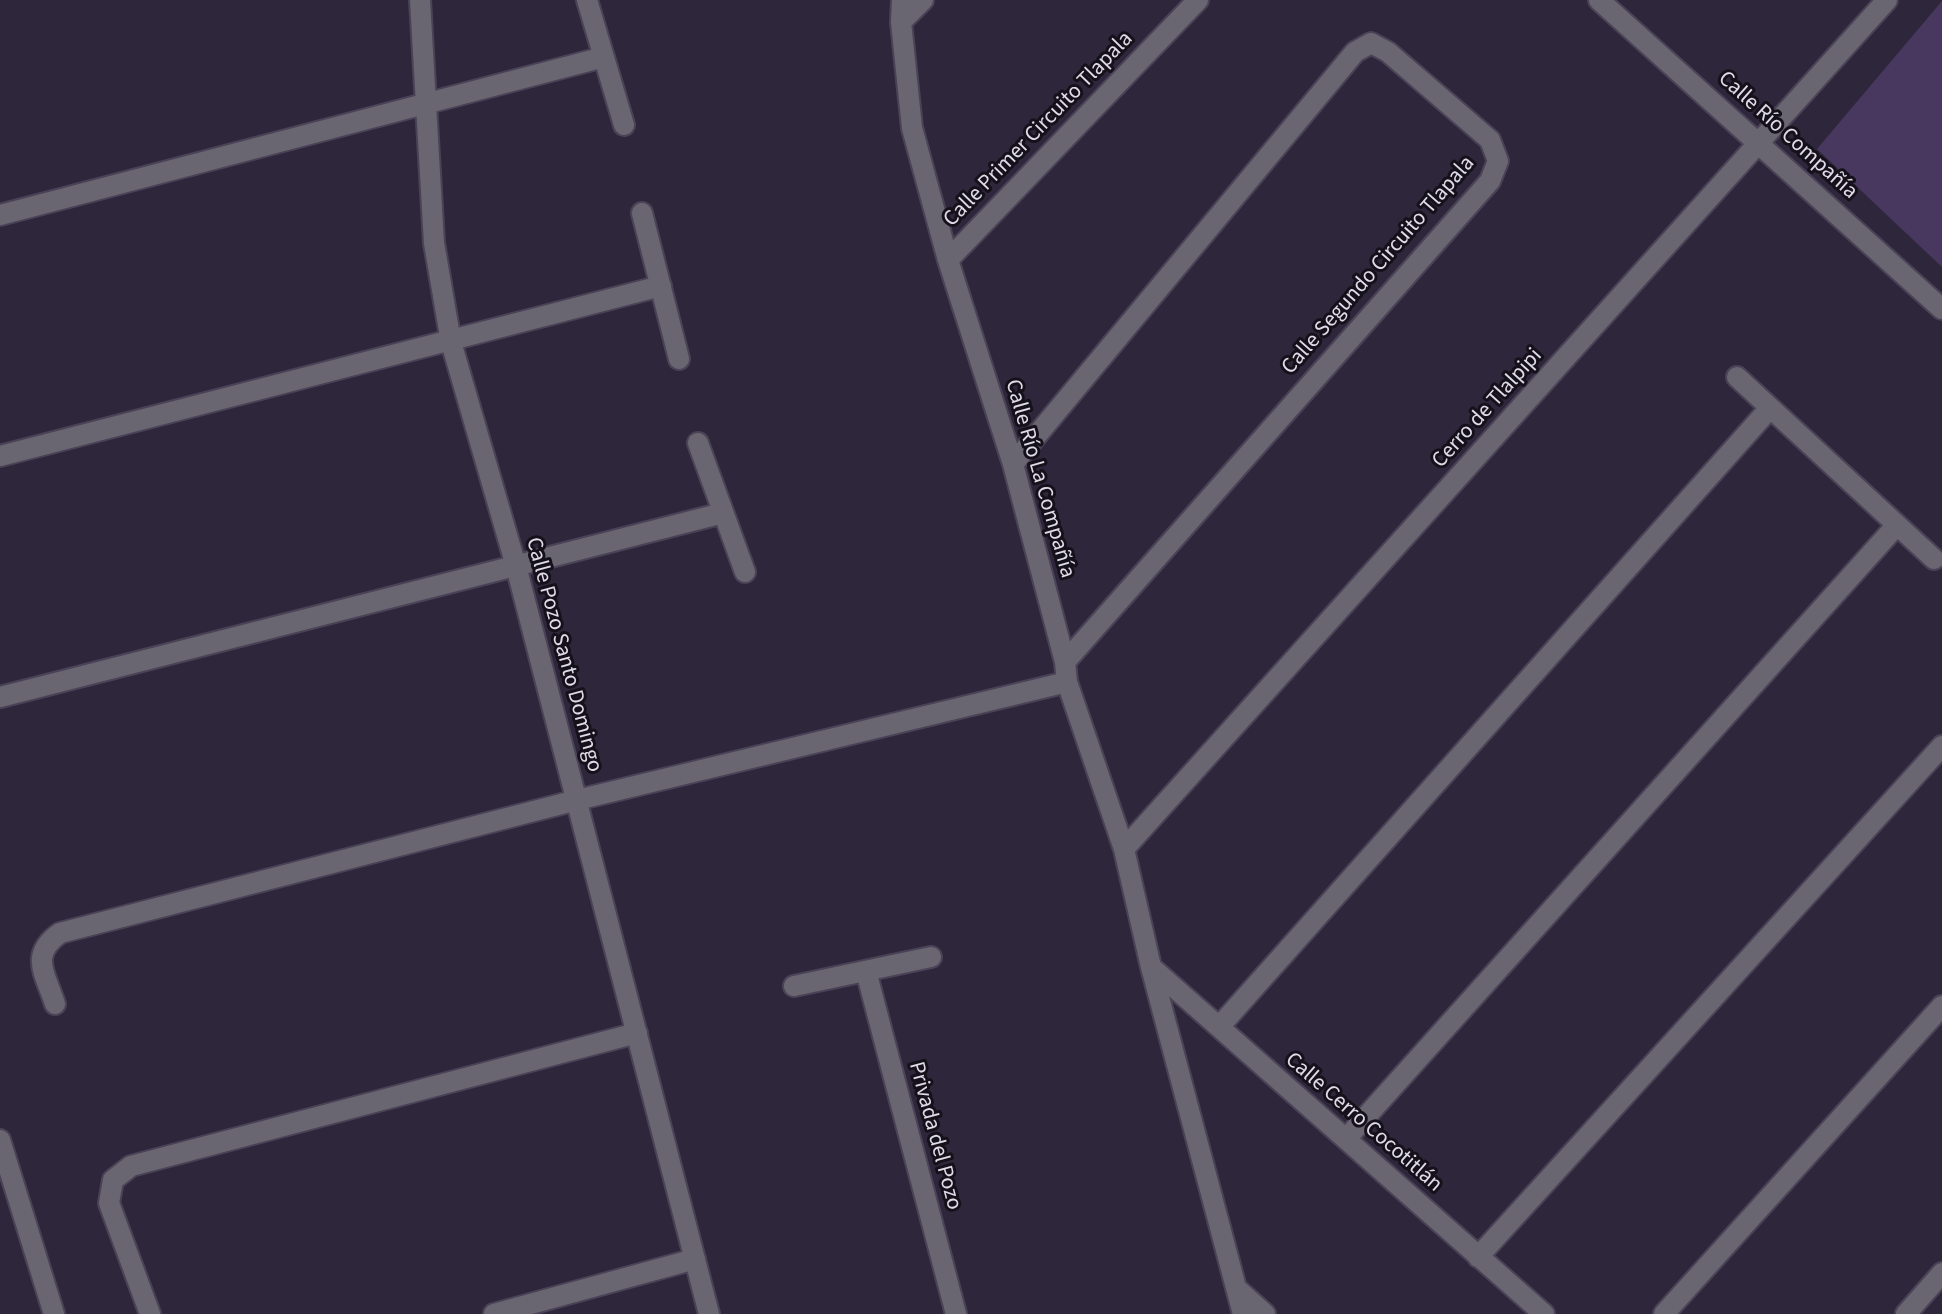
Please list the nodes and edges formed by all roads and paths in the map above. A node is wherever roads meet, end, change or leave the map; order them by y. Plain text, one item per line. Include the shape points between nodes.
1 (420, 0) edge
2 (587, 0) edge
3 (902, 0) edge
4 (923, 0) edge
5 (1198, 0) edge
6 (1599, 0) edge
7 (1887, 0) edge
8 (901, 22) junction
9 (604, 57) junction
10 (426, 104) junction
11 (624, 125) dead end
12 (1760, 143) junction
13 (642, 213) dead end
14 (0, 215) edge
15 (948, 260) junction
16 (661, 286) junction
17 (1942, 309) edge
18 (451, 342) junction
19 (679, 359) dead end
20 (1737, 377) dead end
21 (1770, 408) junction
22 (698, 443) dead end
23 (0, 456) edge
24 (1013, 464) junction
25 (723, 513) junction
26 (1896, 526) junction
27 (1934, 559) dead end
28 (516, 566) junction
29 (745, 572) dead end
30 (1066, 672) junction
31 (0, 697) edge
32 (1942, 746) edge
33 (577, 800) junction
34 (1124, 849) junction
35 (931, 957) dead end
36 (1151, 967) junction
37 (866, 971) junction
38 (794, 986) dead end
39 (55, 1004) dead end
40 (1942, 1006) edge
41 (1219, 1027) junction
42 (637, 1033) junction
43 (1346, 1139) junction
44 (0, 1140) edge
45 (1478, 1257) junction
46 (695, 1259) junction
47 (1942, 1273) edge
48 (1236, 1288) junction
49 (54, 1314) edge
50 (150, 1314) edge
51 (494, 1314) edge
52 (709, 1314) edge
53 (956, 1314) edge
54 (1243, 1314) edge
55 (1265, 1314) edge
56 (1544, 1314) edge
57 (1664, 1314) edge
58 (1906, 1314) edge

1 - 10 street, Calle Pozo Santo Domingo
2 - 9 street
3 - 8 street, Calle Río La Compañía
4 - 8 street
5 - 15 street, Calle Primer Circuito Tlapala
6 - 12 street, Calle Río Compañía
7 - 12 street, Cerro de Tlalpipi
8 - 15 street, Calle Río La Compañía via 912,128
9 - 10 street
9 - 11 street
10 - 14 street
10 - 18 street, Calle Pozo Santo Domingo via 434,243
12 - 17 street, Calle Río Compañía
12 - 34 street, Cerro de Tlalpipi
13 - 16 street
15 - 24 street, Calle Río La Compañía
16 - 18 street
16 - 19 street
18 - 23 street
18 - 28 street, Calle Pozo Santo Domingo
20 - 21 street
21 - 26 street
21 - 41 street
22 - 25 street
24 - 30 street, Calle Río La Compañía
24 - 30 street, Calle Segundo Circuito Tlapala via 1355,52 1371,43 1388,52 1490,140 1498,161 1490,181
25 - 28 street
25 - 29 street
26 - 27 street
26 - 43 street
28 - 31 street
28 - 33 street, Calle Pozo Santo Domingo
30 - 33 street
30 - 34 street, Calle Río La Compañía
32 - 45 street
33 - 39 street via 60,933 45,943 40,959
33 - 42 street, Calle Pozo Santo Domingo
34 - 36 street, Calle Río La Compañía
35 - 37 street
36 - 41 street, Calle Cerro Cocotitlán
36 - 48 street, Calle Río La Compañía
37 - 38 street
37 - 53 street, Privada del Pozo
40 - 57 street
41 - 43 street, Calle Cerro Cocotitlán
42 - 46 street, Calle Pozo Santo Domingo
42 - 50 street via 131,1166 113,1180 109,1203
43 - 45 street, Calle Cerro Cocotitlán
44 - 49 street
45 - 56 street, Calle Cerro Cocotitlán
46 - 51 street
46 - 52 street, Calle Pozo Santo Domingo
47 - 58 street
48 - 54 street, Calle Río La Compañía
48 - 55 street

